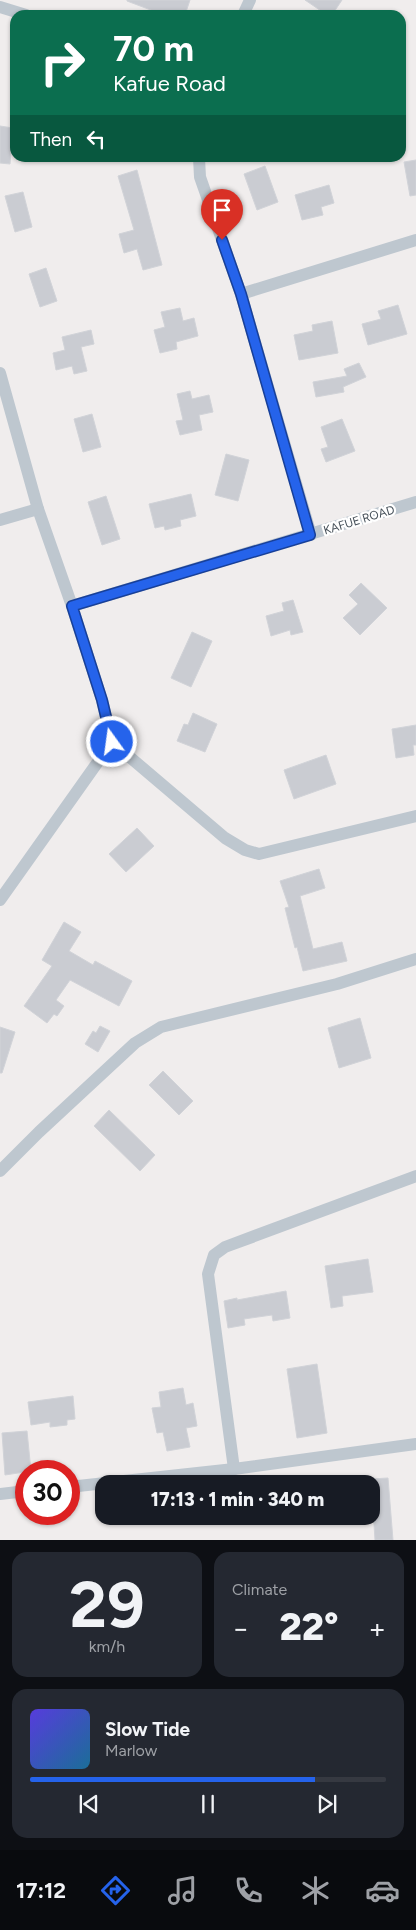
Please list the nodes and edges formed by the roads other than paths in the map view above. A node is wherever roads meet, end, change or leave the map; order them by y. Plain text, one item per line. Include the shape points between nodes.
1 (199, 162) edge
2 (416, 240) edge
3 (241, 294) junction
4 (0, 373) edge
5 (416, 502) edge
6 (38, 510) junction
7 (0, 520) edge
8 (310, 535) junction
9 (72, 606) junction
10 (112, 742) junction
11 (416, 816) edge
12 (0, 900) edge
13 (416, 959) edge
14 (0, 1171) edge
15 (416, 1176) edge
16 (416, 1444) edge
17 (234, 1469) junction
18 (80, 1486) edge
19 (15, 1492) edge
20 (0, 1494) edge

1 - 3 street via 200,176
2 - 3 street
3 - 8 street
4 - 6 street
5 - 8 street, KAFUE ROAD
6 - 7 street
6 - 9 street
8 - 9 street, KAFUE ROAD
9 - 10 street
10 - 11 street via 225,838 244,850 259,854
10 - 12 street
13 - 14 street via 337,984 161,1027 135,1043
15 - 17 street via 225,1247 214,1255 208,1274
16 - 17 street
17 - 18 street
19 - 20 street

